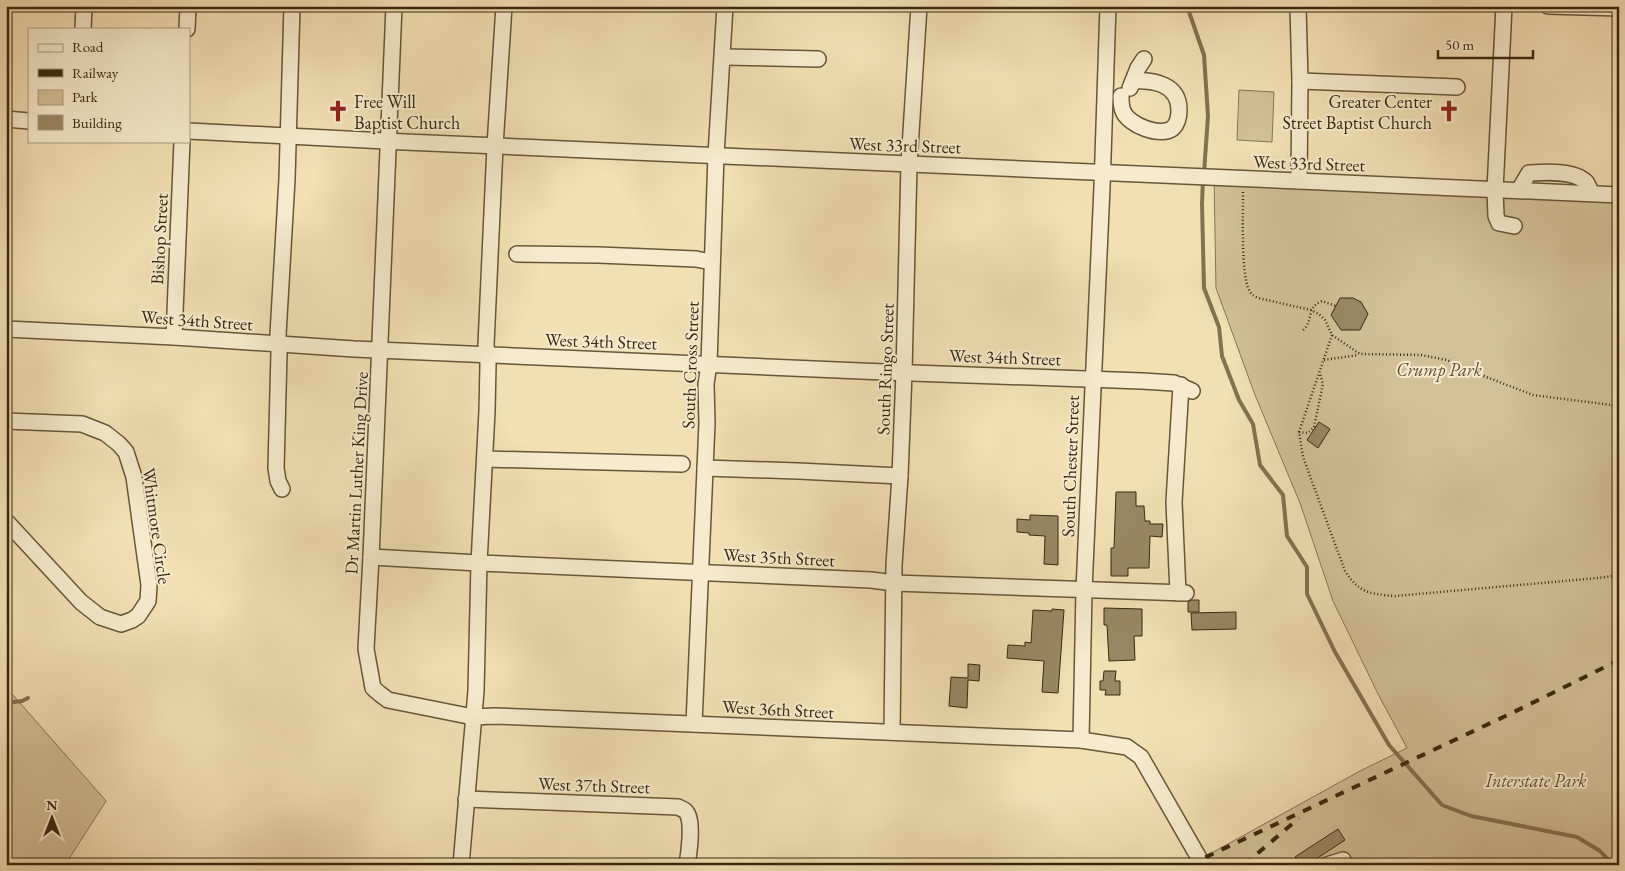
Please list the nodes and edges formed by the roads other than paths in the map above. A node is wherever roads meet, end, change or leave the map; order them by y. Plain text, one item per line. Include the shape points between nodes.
1 (84, 6) edge
2 (188, 6) edge
3 (292, 6) edge
4 (394, 6) edge
5 (504, 6) edge
6 (726, 6) edge
7 (919, 6) edge
8 (1108, 6) edge
9 (1298, 6) edge
10 (1504, 6) edge
11 (1548, 6) edge
12 (1619, 8) edge
13 (83, 28) edge
14 (187, 28) edge
15 (723, 57) junction
16 (1144, 58) dead end
17 (818, 59) dead end
18 (1134, 81) junction
19 (1300, 81) junction
20 (1457, 86) dead end
21 (1121, 96) junction
22 (1104, 97) junction
23 (6, 119) edge
24 (28, 121) edge
25 (190, 131) edge
26 (288, 136) junction
27 (389, 141) junction
28 (182, 142) edge
29 (495, 146) junction
30 (716, 155) junction
31 (909, 164) junction
32 (1102, 172) junction
33 (1299, 181) junction
34 (1495, 190) junction
35 (1616, 191) edge
36 (1514, 226) dead end
37 (517, 254) dead end
38 (712, 262) junction
39 (6, 329) edge
40 (174, 337) junction
41 (278, 344) junction
42 (380, 350) junction
43 (487, 355) junction
44 (709, 364) junction
45 (904, 372) junction
46 (1093, 378) junction
47 (6, 421) edge
48 (485, 459) junction
49 (682, 464) dead end
50 (705, 468) junction
51 (900, 476) junction
52 (282, 489) dead end
53 (6, 521) edge
54 (371, 557) junction
55 (479, 563) junction
56 (700, 573) junction
57 (894, 583) junction
58 (1084, 590) junction
59 (1182, 593) joint
60 (473, 717) junction
61 (694, 724) junction
62 (892, 732) junction
63 (1081, 740) junction
64 (466, 799) junction
65 (1343, 860) dead end
66 (461, 865) edge
67 (687, 865) edge
68 (1203, 865) edge
69 (1327, 865) edge

1 - 13 street
2 - 14 street
3 - 26 street
4 - 27 street, Dr Martin Luther King Drive
5 - 29 street
6 - 15 street, South Cross Street
7 - 31 street, South Ringo Street
8 - 22 street, South Chester Street
9 - 19 street
10 - 34 street
11 - 12 street
15 - 17 street
15 - 30 street, South Cross Street
16 - 18 street
18 - 21 street
18 - 21 street via 1155,82 1175,92 1179,108 1173,128 1157,131 1134,124 1123,112
19 - 20 street
19 - 33 street
21 - 22 street
22 - 32 street, South Chester Street
23 - 24 street
25 - 26 street, West 33rd Street
26 - 27 street, West 33rd Street
26 - 41 street
27 - 29 street, West 33rd Street
27 - 42 street, Dr Martin Luther King Drive
28 - 40 street, Bishop Street
29 - 30 street, West 33rd Street
29 - 43 street
30 - 31 street, West 33rd Street
30 - 38 street, South Cross Street
31 - 32 street, West 33rd Street
31 - 45 street, South Ringo Street
32 - 33 street, West 33rd Street
32 - 46 street, South Chester Street
33 - 34 street, West 33rd Street
34 - 35 street, West 33rd Street
34 - 36 street via 1498,224
37 - 38 street
38 - 44 street, South Cross Street
39 - 40 street, West 34th Street
40 - 41 street, West 34th Street
41 - 42 street, West 34th Street
41 - 52 street via 276,468
42 - 43 street, West 34th Street
42 - 54 street, Dr Martin Luther King Drive
43 - 44 street, West 34th Street
43 - 48 street
44 - 45 street, West 34th Street
44 - 50 street, South Cross Street
45 - 46 street, West 34th Street
45 - 51 street, South Ringo Street
46 - 58 street, South Chester Street
46 - 59 street, West 34th Street via 1174,383 1187,388 1174,502
47 - 53 street, Whitmore Circle via 82,424 106,433 126,452 134,477 149,584 148,601 132,620 121,624 100,617 81,602
48 - 49 street
48 - 55 street
50 - 51 street
50 - 56 street, South Cross Street
51 - 57 street, South Ringo Street
54 - 55 street, West 35th Street
54 - 60 street, Dr Martin Luther King Drive via 366,649 374,688 388,700
55 - 56 street, West 35th Street
55 - 60 street
56 - 57 street, West 35th Street
56 - 61 street, South Cross Street
57 - 58 street, West 35th Street
57 - 62 street, South Ringo Street
58 - 59 street, West 35th Street
58 - 63 street, South Chester Street
60 - 61 street, West 36th Street
60 - 64 street
61 - 62 street, West 36th Street
62 - 63 street, West 36th Street
63 - 68 street via 1127,747 1142,757
64 - 66 street
64 - 67 street, West 37th Street via 678,807 689,816
65 - 69 street

